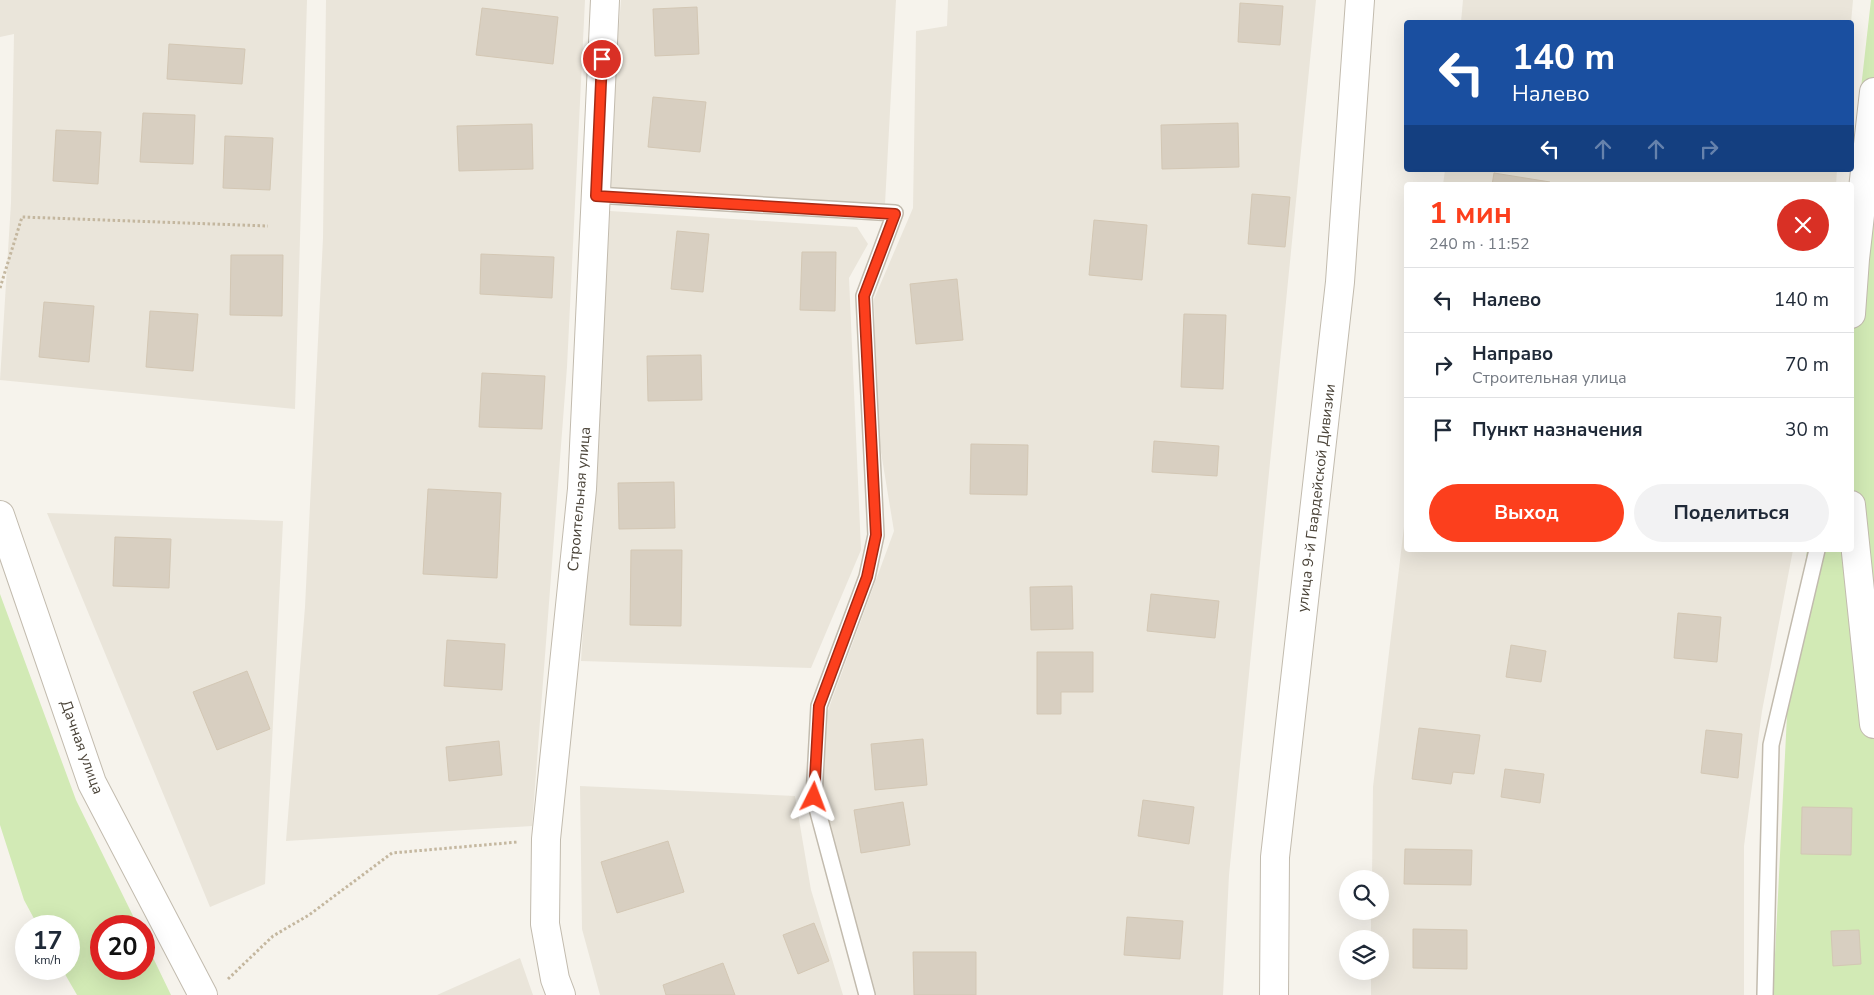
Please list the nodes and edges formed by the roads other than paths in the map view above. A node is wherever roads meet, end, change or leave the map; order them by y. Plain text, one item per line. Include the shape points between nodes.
1 (605, 0) edge
2 (1360, 0) edge
3 (1874, 92) edge
4 (596, 196) junction
5 (1854, 258) edge
6 (0, 515) edge
7 (1854, 534) edge
8 (1817, 552) edge
9 (1874, 724) edge
10 (214, 988) edge
11 (561, 995) edge
12 (868, 995) edge
13 (1274, 995) edge
14 (1764, 995) edge

1 - 4 street, Строительная улица
2 - 13 street, улица 9-й Гвардейской Дивизии via 1340,282 1275,857
3 - 5 street
4 - 11 street, Строительная улица via 582,489 546,839 545,924 555,980
4 - 12 lane via 895,214 864,296 876,535 867,577 819,706 814,797
6 - 10 street, Дачная улица via 92,783
7 - 9 street
8 - 14 lane via 1770,745

